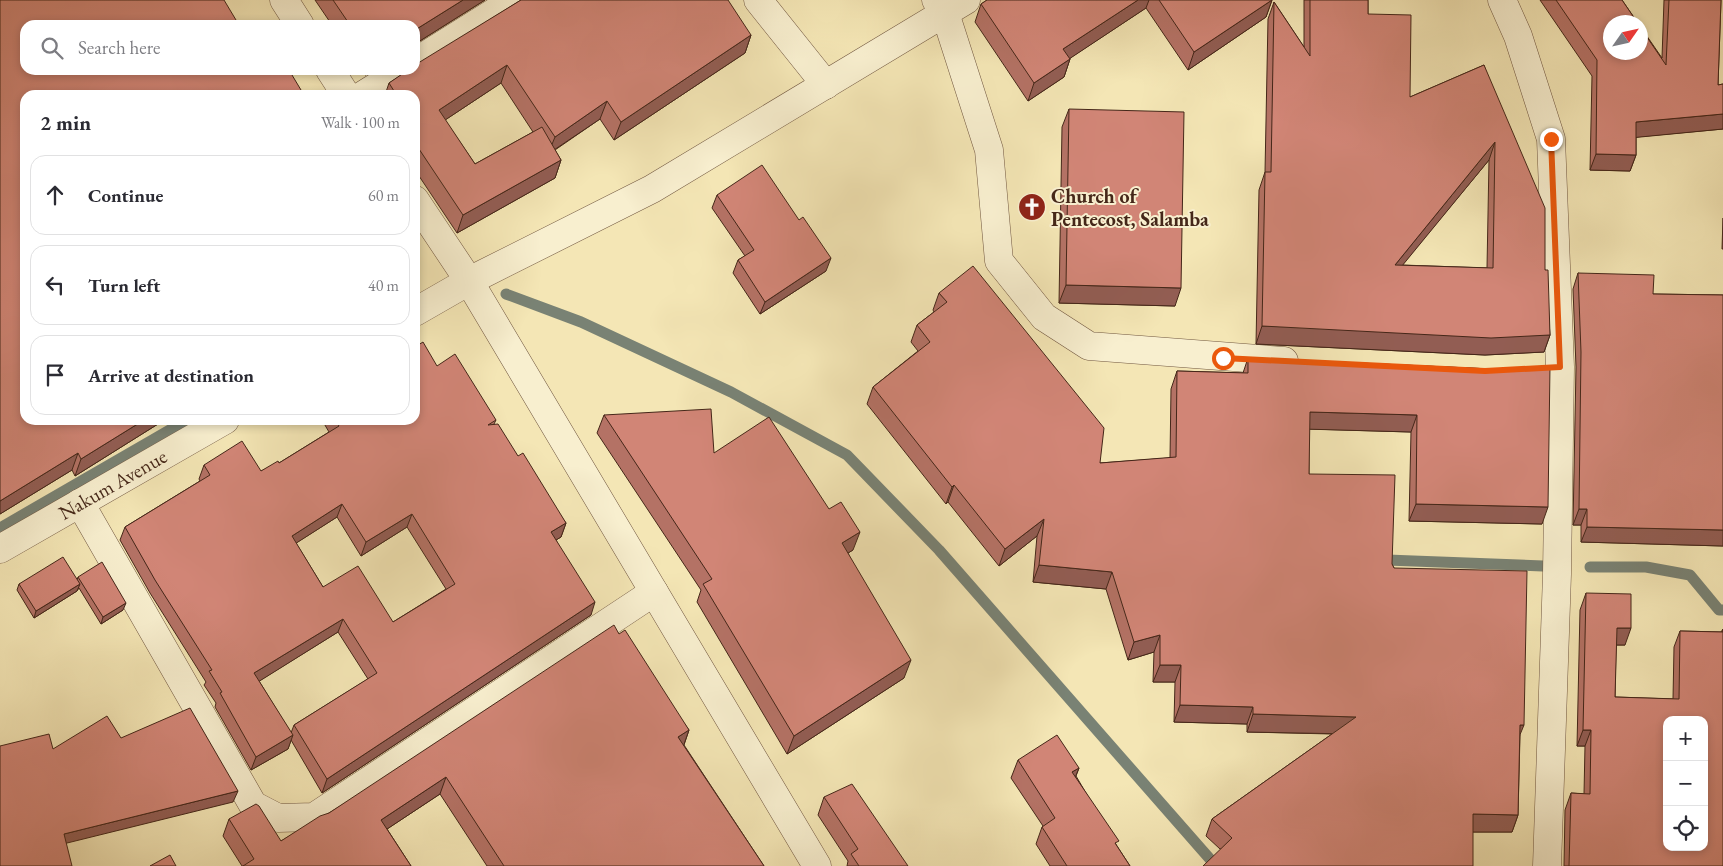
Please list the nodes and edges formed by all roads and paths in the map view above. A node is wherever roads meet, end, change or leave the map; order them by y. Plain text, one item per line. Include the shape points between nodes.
1 (284, 0) edge
2 (514, 0) edge
3 (758, 0) edge
4 (1502, 0) edge
5 (949, 4) edge
6 (297, 20) edge
7 (420, 59) edge
8 (333, 75) edge
9 (394, 75) edge
10 (826, 85) junction
11 (343, 90) edge
12 (371, 90) edge
13 (420, 208) edge
14 (469, 281) junction
15 (420, 309) edge
16 (1310, 362) edge
17 (1560, 367) junction
18 (1532, 368) edge
19 (216, 425) edge
20 (80, 503) junction
21 (0, 549) edge
22 (654, 592) junction
23 (817, 866) edge
24 (1547, 866) edge

1 - 6 street
2 - 7 street
3 - 10 street
4 - 17 street via 1518,36 1551,139
5 - 10 street
5 - 16 street via 988,150 999,262 1044,317 1089,346
8 - 11 street
9 - 12 street
10 - 14 street via 652,189
13 - 14 street
14 - 15 street
14 - 22 street
17 - 18 street
17 - 24 street
19 - 20 street, Nakum Avenue
20 - 21 street, Nakum Avenue
20 - 22 street via 253,805 278,818 314,817
22 - 23 street

